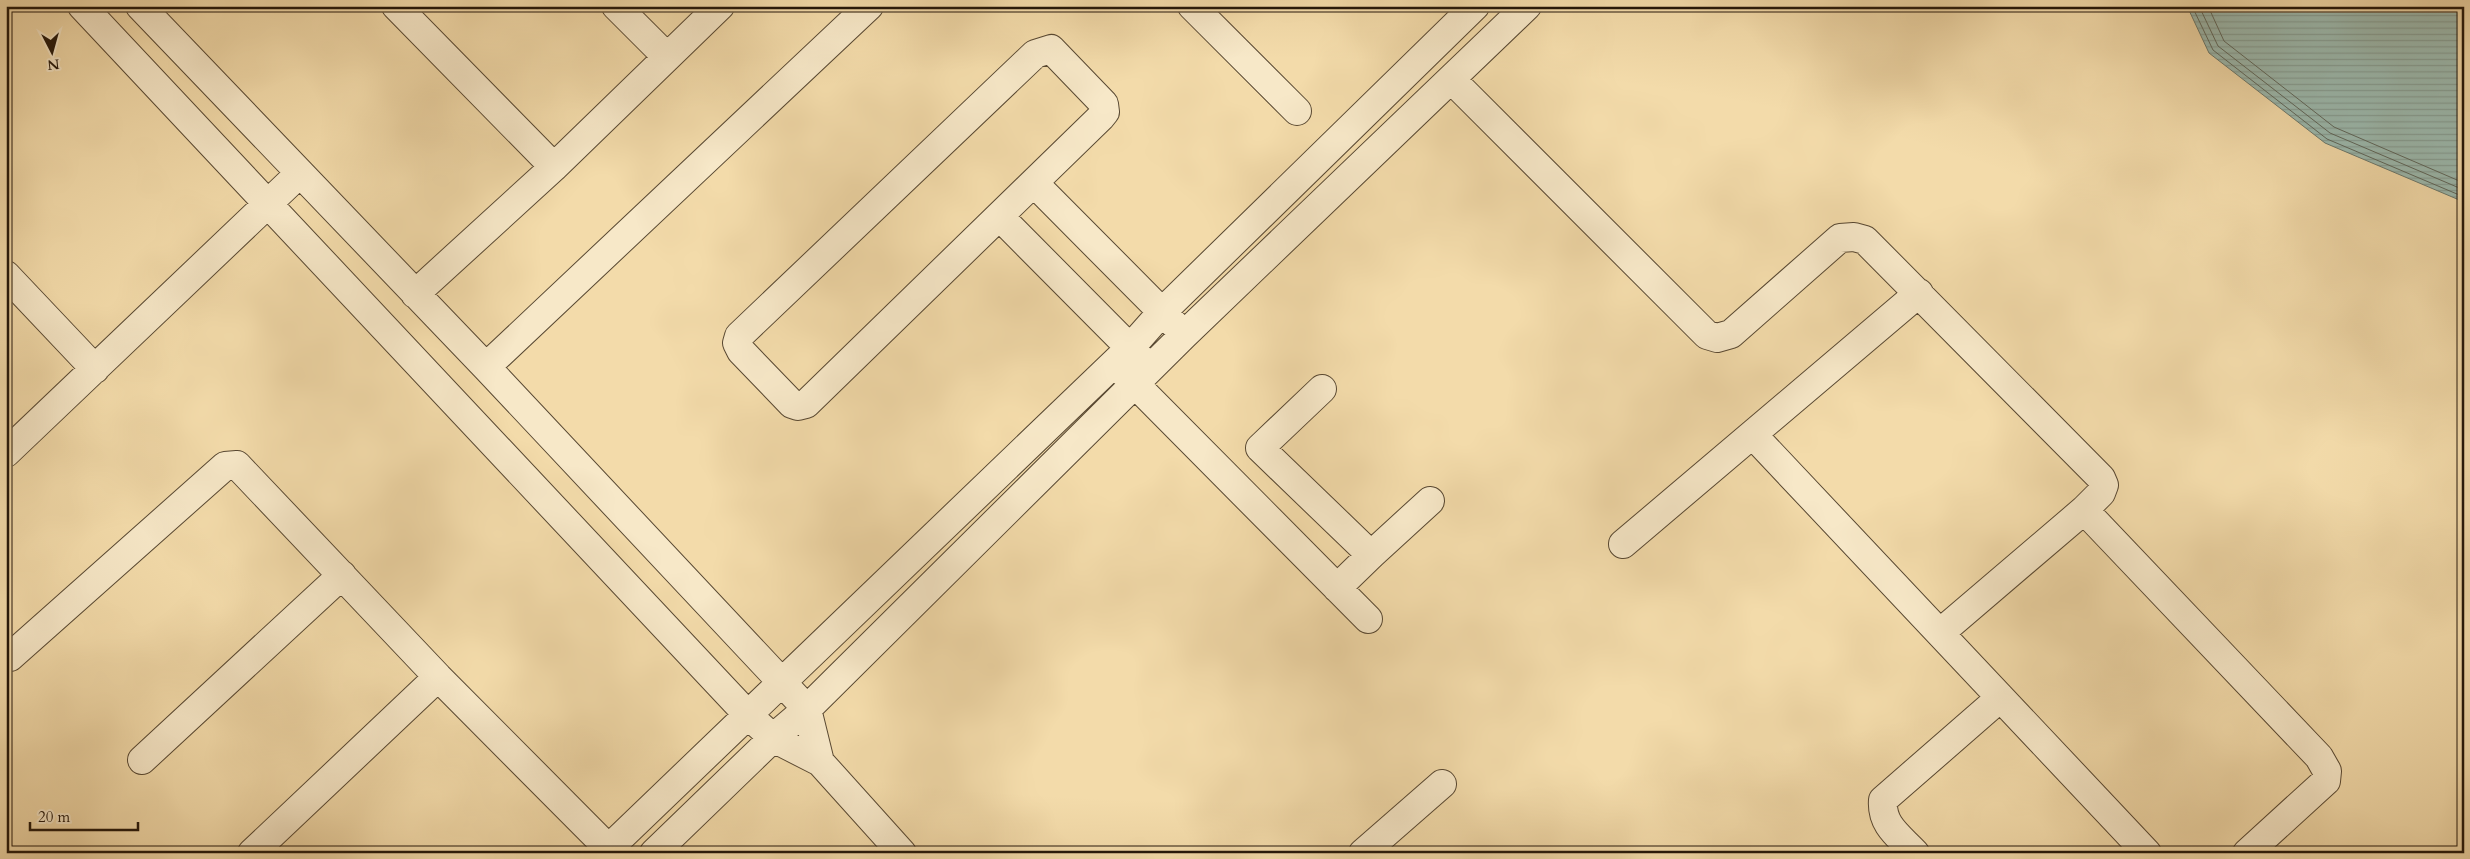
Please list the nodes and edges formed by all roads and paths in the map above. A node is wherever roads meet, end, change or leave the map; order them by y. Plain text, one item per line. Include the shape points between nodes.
1 (82, 6) edge
2 (140, 6) edge
3 (396, 6) edge
4 (616, 6) edge
5 (720, 6) edge
6 (869, 6) edge
7 (1192, 6) edge
8 (1475, 6) edge
9 (1526, 6) edge
10 (667, 57) junction
11 (1451, 79) junction
12 (1297, 111) dead end
13 (554, 167) junction
14 (300, 174) junction
15 (1034, 183) junction
16 (268, 204) junction
17 (1000, 217) junction
18 (6, 275) edge
19 (1919, 293) junction
20 (415, 294) junction
21 (1162, 312) junction
22 (1184, 335) junction
23 (1122, 355) junction
24 (486, 368) junction
25 (95, 369) junction
26 (1143, 377) junction
27 (1322, 389) dead end
28 (1753, 435) junction
29 (1260, 448) junction
30 (6, 453) edge
31 (1228, 477) junction
32 (1430, 501) dead end
33 (2084, 510) junction
34 (1623, 544) dead end
35 (1371, 555) junction
36 (342, 574) junction
37 (1337, 588) junction
38 (1368, 619) dead end
39 (1940, 633) junction
40 (10, 657) dead end
41 (438, 677) junction
42 (782, 683) junction
43 (2000, 698) junction
44 (807, 709) junction
45 (749, 716) junction
46 (773, 738) junction
47 (142, 760) dead end
48 (820, 762) junction
49 (1442, 784) dead end
50 (606, 851) edge
51 (252, 853) edge
52 (654, 853) edge
53 (902, 853) edge
54 (1363, 853) edge
55 (1914, 853) edge
56 (2147, 853) edge
57 (2247, 853) edge

1 - 16 street
2 - 14 street
3 - 13 street
4 - 10 street
5 - 10 street
6 - 24 street
7 - 12 street
8 - 21 street
9 - 11 street
10 - 13 street
11 - 19 street via 1707,335 1717,338 1731,334 1840,238 1865,240
11 - 22 street
13 - 20 street
14 - 16 street
14 - 20 street
15 - 17 street
15 - 17 street via 1105,112 1104,104 1052,49 1035,54 739,336 737,343 792,404 806,404
15 - 21 street
16 - 25 street
16 - 45 street
17 - 23 street
18 - 25 street
19 - 28 street
19 - 33 street via 2101,478 2104,485 2101,493
20 - 24 street
21 - 22 street
21 - 23 street
22 - 26 street
23 - 26 street
23 - 42 street
24 - 42 street
25 - 30 street
26 - 31 street
26 - 44 street
27 - 29 street
28 - 34 street
28 - 39 street
29 - 31 street
29 - 35 street
31 - 37 street
32 - 35 street
33 - 39 street
33 - 57 street via 2319,757 2327,771 2326,781
35 - 37 street
36 - 40 street via 238,465 232,464 225,466
36 - 41 street
36 - 47 street
37 - 38 street
39 - 43 street
41 - 50 street
41 - 51 street
42 - 44 street
42 - 45 street
43 - 55 street via 1883,800 1882,812 1886,822
43 - 56 street
44 - 46 street
44 - 48 street
45 - 46 street
45 - 50 street
46 - 48 street
46 - 52 street
48 - 53 street
49 - 54 street

